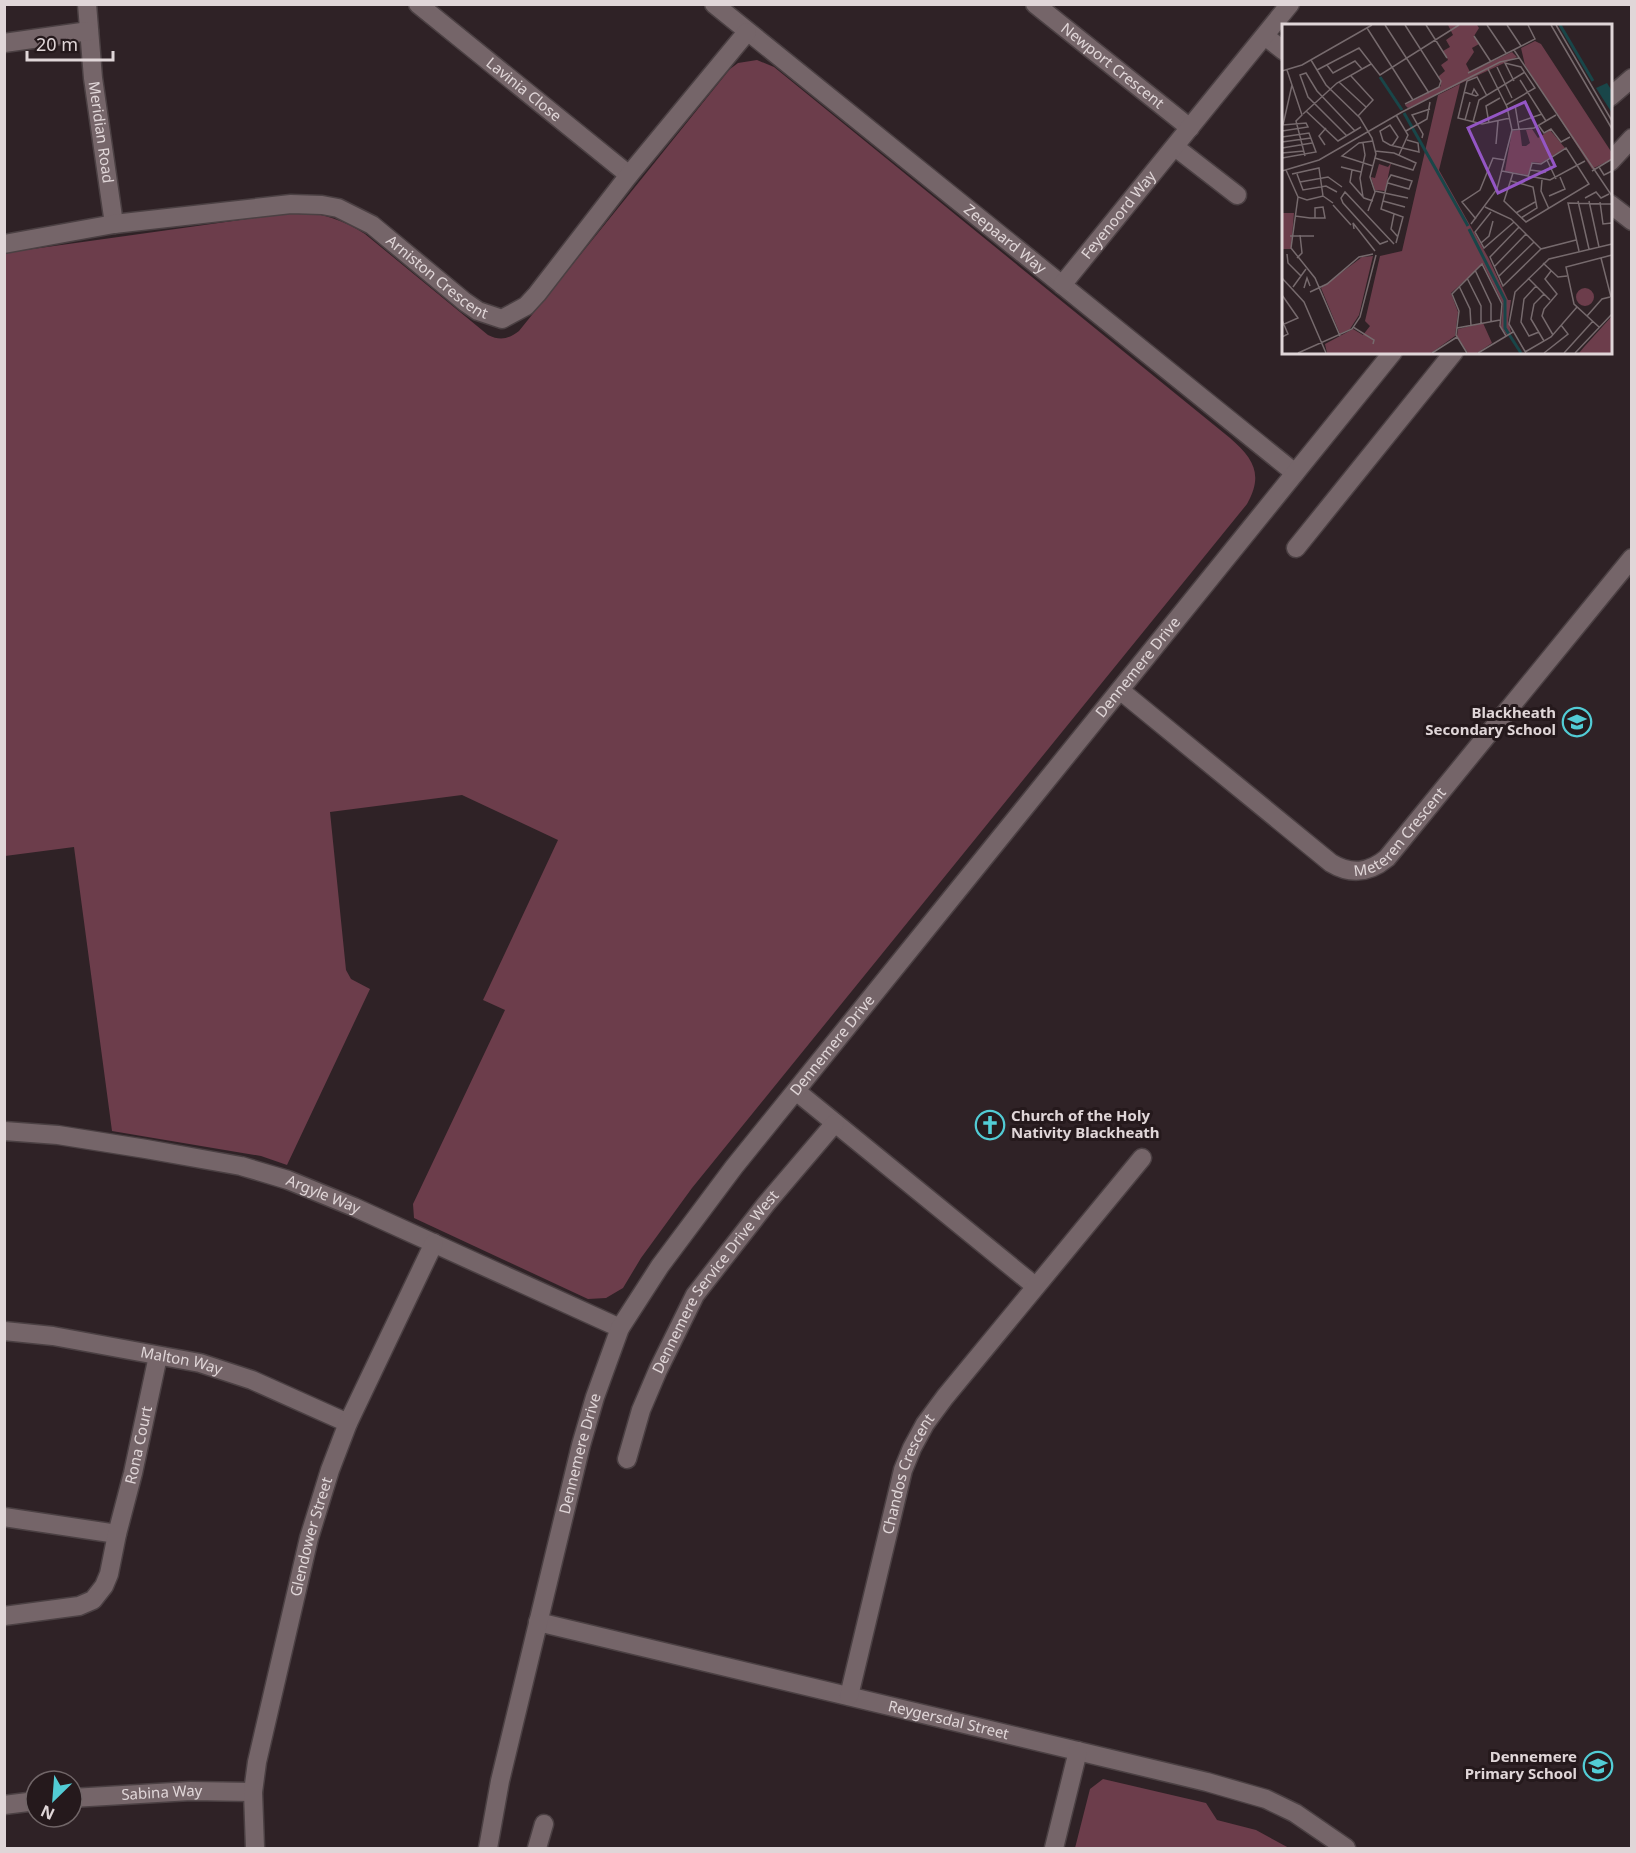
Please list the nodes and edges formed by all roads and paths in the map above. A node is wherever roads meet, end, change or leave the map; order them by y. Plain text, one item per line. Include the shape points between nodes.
1 (87, 4) edge
2 (418, 4) edge
3 (714, 4) edge
4 (1035, 4) edge
5 (1290, 4) edge
6 (89, 31) junction
7 (747, 32) junction
8 (1265, 36) junction
9 (4, 43) edge
10 (1282, 49) edge
11 (1632, 78) edge
12 (1612, 96) edge
13 (1190, 128) junction
14 (1632, 138) edge
15 (1175, 147) junction
16 (1612, 161) edge
17 (629, 175) junction
18 (1237, 195) dead end
19 (1612, 205) edge
20 (1632, 221) edge
21 (114, 224) junction
22 (4, 244) edge
23 (1062, 285) junction
24 (1391, 354) edge
25 (1452, 354) edge
26 (1295, 473) junction
27 (1296, 548) dead end
28 (1632, 558) edge
29 (1121, 691) junction
30 (796, 1091) junction
31 (835, 1123) junction
32 (4, 1131) edge
33 (1142, 1158) dead end
34 (434, 1243) junction
35 (1035, 1286) junction
36 (620, 1328) junction
37 (4, 1330) edge
38 (158, 1356) junction
39 (348, 1423) junction
40 (627, 1459) dead end
41 (4, 1517) edge
42 (117, 1534) junction
43 (4, 1616) edge
44 (538, 1622) junction
45 (849, 1696) junction
46 (1078, 1750) junction
47 (253, 1792) junction
48 (84, 1797) edge
49 (24, 1802) edge
50 (4, 1805) edge
51 (544, 1824) dead end
52 (255, 1848) edge
53 (488, 1848) edge
54 (537, 1848) edge
55 (1054, 1848) edge
56 (1346, 1848) edge

1 - 6 street, Meridian Road
2 - 17 street, Lavinia Close
3 - 7 street, Zeepaard Way
4 - 13 street, Newport Crescent
5 - 8 street, Feyenoord Way
6 - 9 street
6 - 21 street, Meridian Road
7 - 17 street, Arniston Crescent
7 - 23 street, Zeepaard Way
8 - 10 street
8 - 13 street, Feyenoord Way
11 - 12 street
13 - 15 street, Feyenoord Way
14 - 16 street
15 - 18 street
15 - 23 street, Feyenoord Way
17 - 21 street, Arniston Crescent via 537,294 526,306 502,319 478,311 372,225 338,208 291,204
19 - 20 street
21 - 22 street, Arniston Crescent
23 - 26 street, Zeepaard Way
24 - 26 street, Dennemere Drive
25 - 27 street
26 - 29 street, Dennemere Drive
28 - 29 street, Meteren Crescent via 1387,858 1370,869 1344,870 1331,862
29 - 30 street, Dennemere Drive
30 - 31 street
30 - 36 street, Dennemere Drive via 660,1266
31 - 35 street
31 - 40 street, Dennemere Service Drive West via 695,1295 653,1380
32 - 34 street, Argyle Way via 91,1140 241,1166 288,1180
33 - 35 street, Chandos Crescent
34 - 36 street, Argyle Way
34 - 39 street, Glendower Street
35 - 45 street, Chandos Crescent via 945,1397 912,1448 896,1496
36 - 44 street, Dennemere Drive via 581,1445
37 - 38 street, Malton Way
38 - 39 street, Malton Way via 227,1371
38 - 42 street, Rona Court
39 - 47 street, Glendower Street via 309,1538 263,1728
41 - 42 street
42 - 43 street, Rona Court via 109,1574 93,1600 79,1606
44 - 45 street, Reygersdal Street
44 - 53 street, Dennemere Drive
45 - 46 street, Reygersdal Street
46 - 55 street
46 - 56 street, Reygersdal Street via 1266,1799 1295,1813
47 - 48 street, Sabina Way
47 - 52 street, Glendower Street
49 - 50 street
51 - 54 street

